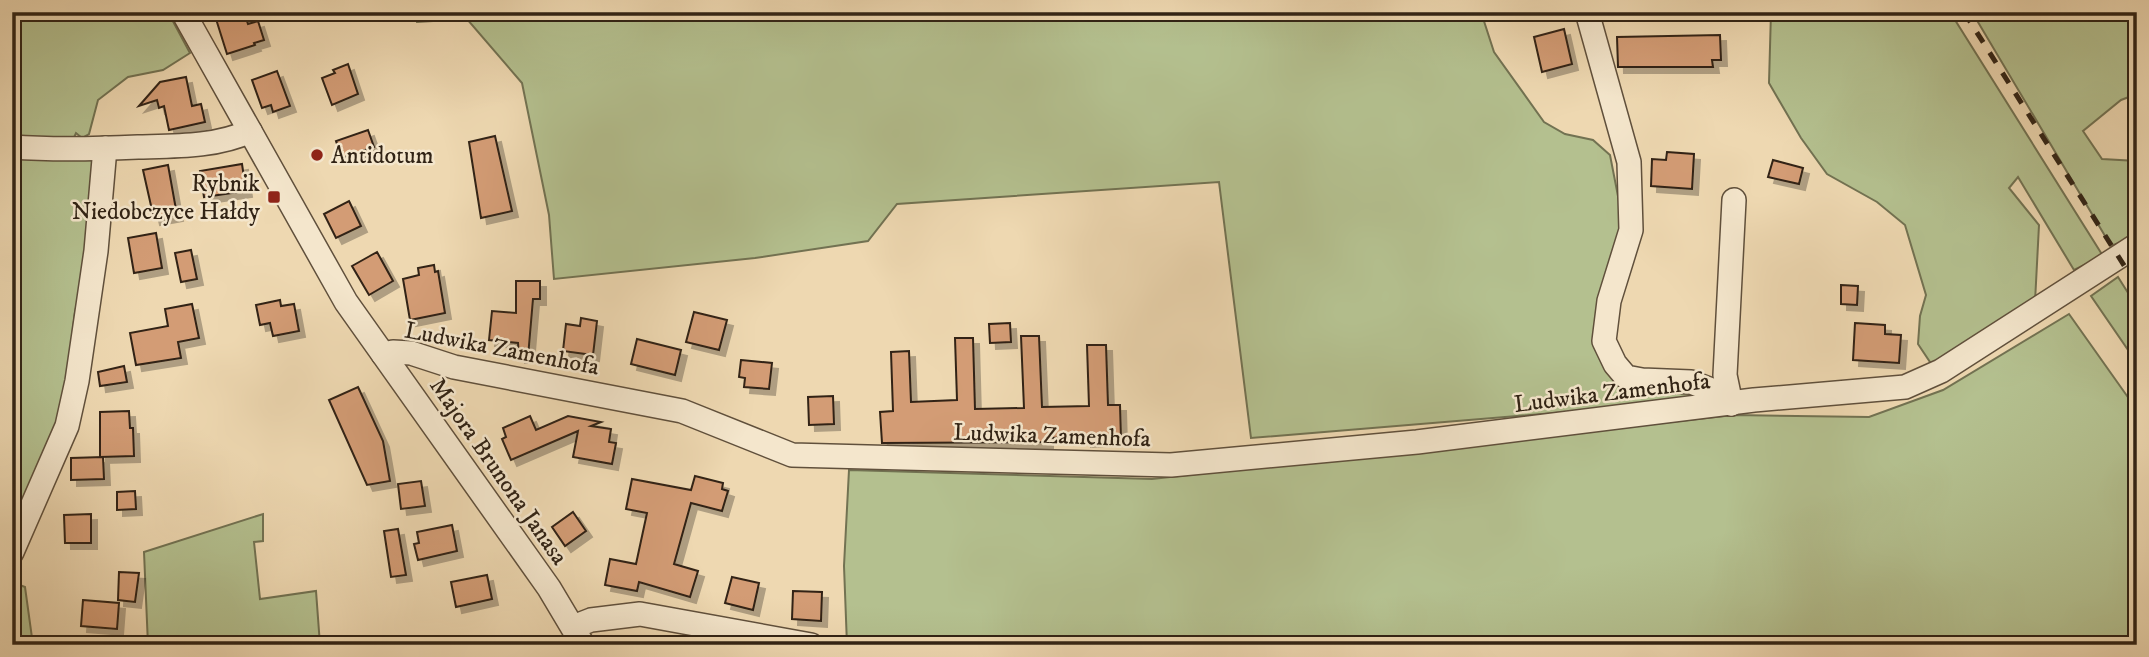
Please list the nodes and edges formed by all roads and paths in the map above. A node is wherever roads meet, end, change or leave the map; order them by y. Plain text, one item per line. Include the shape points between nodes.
1 (184, 12) edge
2 (1587, 12) edge
3 (250, 131) junction
4 (12, 147) edge
5 (105, 148) junction
6 (1734, 200) dead end
7 (2137, 245) edge
8 (383, 354) junction
9 (1731, 404) junction
10 (12, 552) edge
11 (578, 636) edge
12 (811, 645) edge

1 - 3 street, Majora Brunona Janasa
2 - 9 street, Ludwika Zamenhofa via 1629,162 1631,230 1609,301 1604,341 1626,377 1691,382
3 - 5 street via 229,140
3 - 8 street, Majora Brunona Janasa via 331,277
4 - 5 street
5 - 10 street via 77,381 66,426
6 - 9 street, Ludwika Zamenhofa via 1725,375
7 - 9 street, Ludwika Zamenhofa via 1941,371 1905,387
8 - 9 street, Ludwika Zamenhofa via 411,353 454,367 682,411 792,455 1171,465 1417,442
8 - 11 street, Majora Brunona Janasa
11 - 12 street, Majora Brunona Janasa via 592,620 640,614

